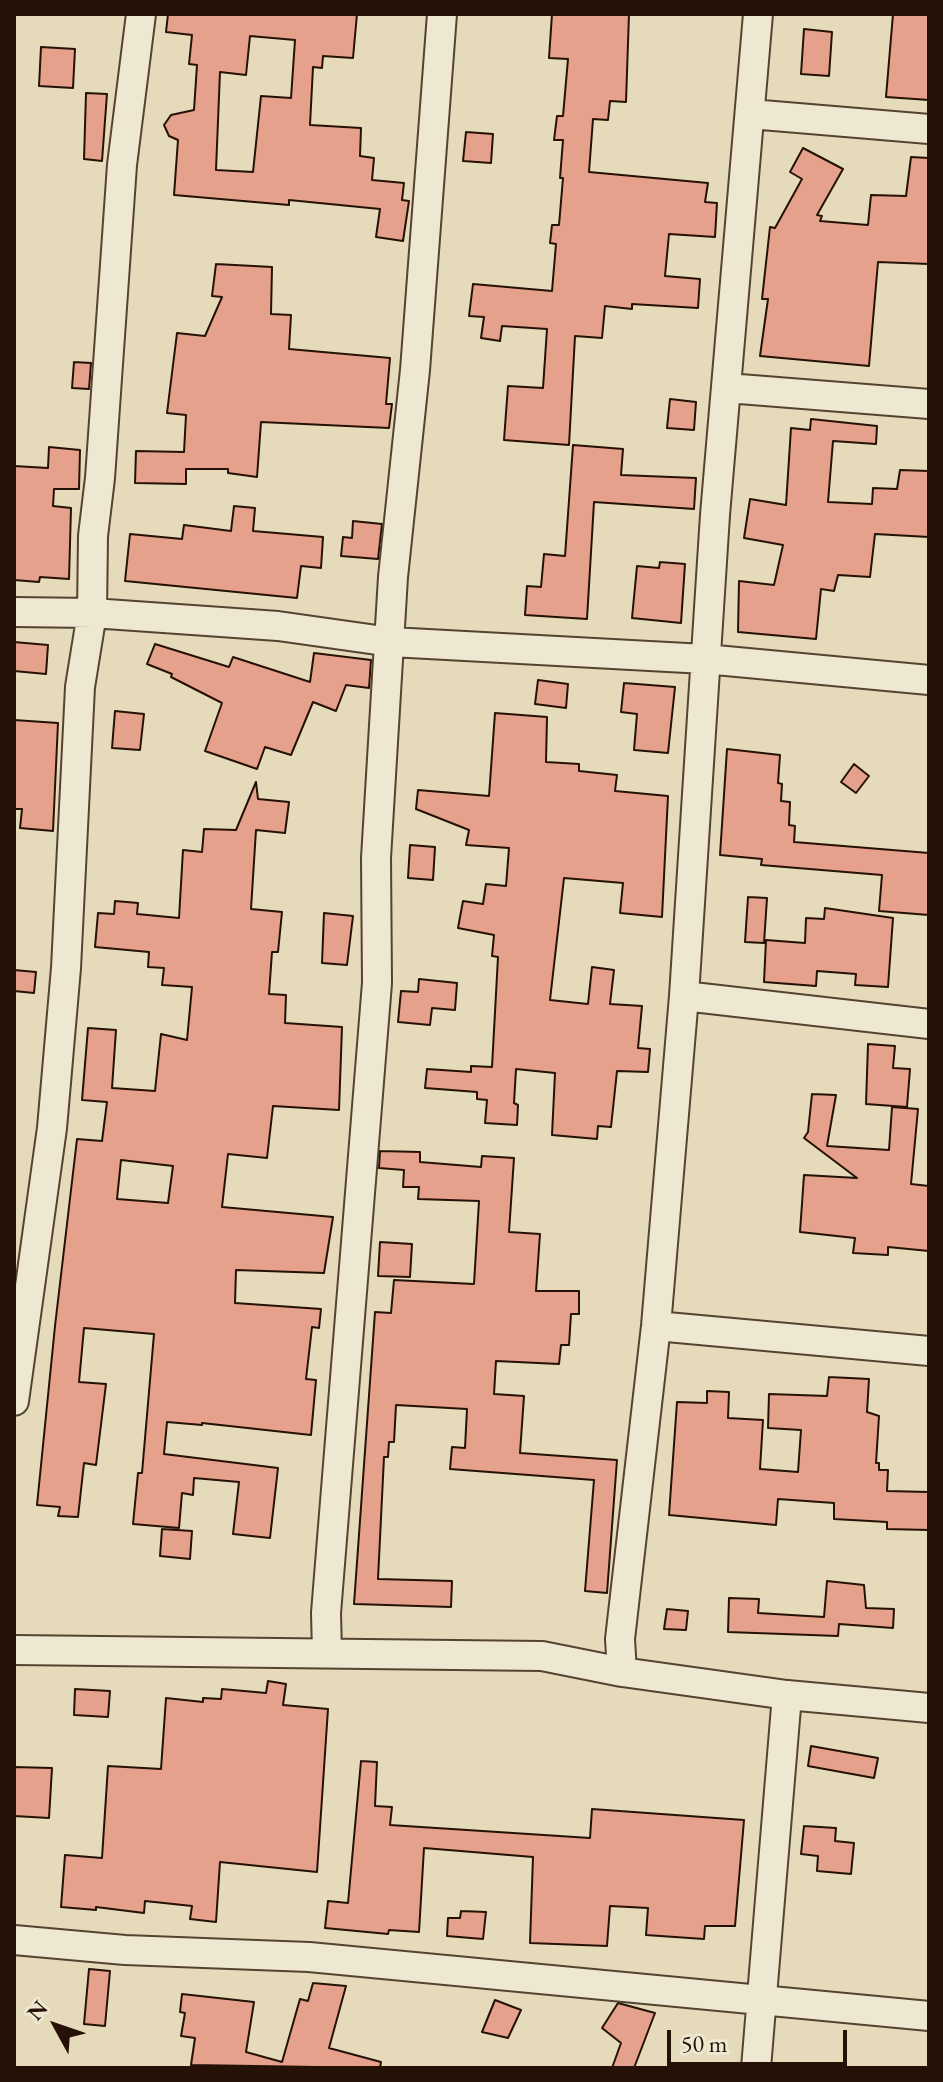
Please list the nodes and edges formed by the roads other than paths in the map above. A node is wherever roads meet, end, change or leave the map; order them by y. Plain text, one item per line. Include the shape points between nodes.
1 (141, 14) edge
2 (442, 14) edge
3 (758, 14) edge
4 (750, 114) junction
5 (929, 129) edge
6 (727, 388) junction
7 (929, 404) edge
8 (14, 612) edge
9 (92, 613) junction
10 (391, 642) junction
11 (705, 659) junction
12 (929, 680) edge
13 (684, 996) junction
14 (929, 1024) edge
15 (656, 1326) junction
16 (929, 1351) edge
17 (14, 1401) edge
18 (14, 1650) edge
19 (327, 1652) junction
20 (622, 1672) junction
21 (787, 1695) junction
22 (929, 1708) edge
23 (14, 1940) edge
24 (764, 2002) junction
25 (929, 2016) edge
26 (756, 2068) edge

1 - 9 street via 121,179 93,536
2 - 10 street
3 - 4 street
4 - 5 street
4 - 6 street
6 - 7 street
6 - 11 street
8 - 9 street
9 - 10 street via 278,626
9 - 17 street via 80,687 52,1128
10 - 11 street
10 - 19 street via 376,858 377,983
11 - 12 street
11 - 13 street
13 - 14 street
13 - 15 street
15 - 16 street
15 - 20 street via 620,1639
18 - 19 street
19 - 20 street via 542,1656
20 - 21 street
21 - 22 street
21 - 24 street
23 - 24 street via 309,1957
24 - 25 street
24 - 26 street

